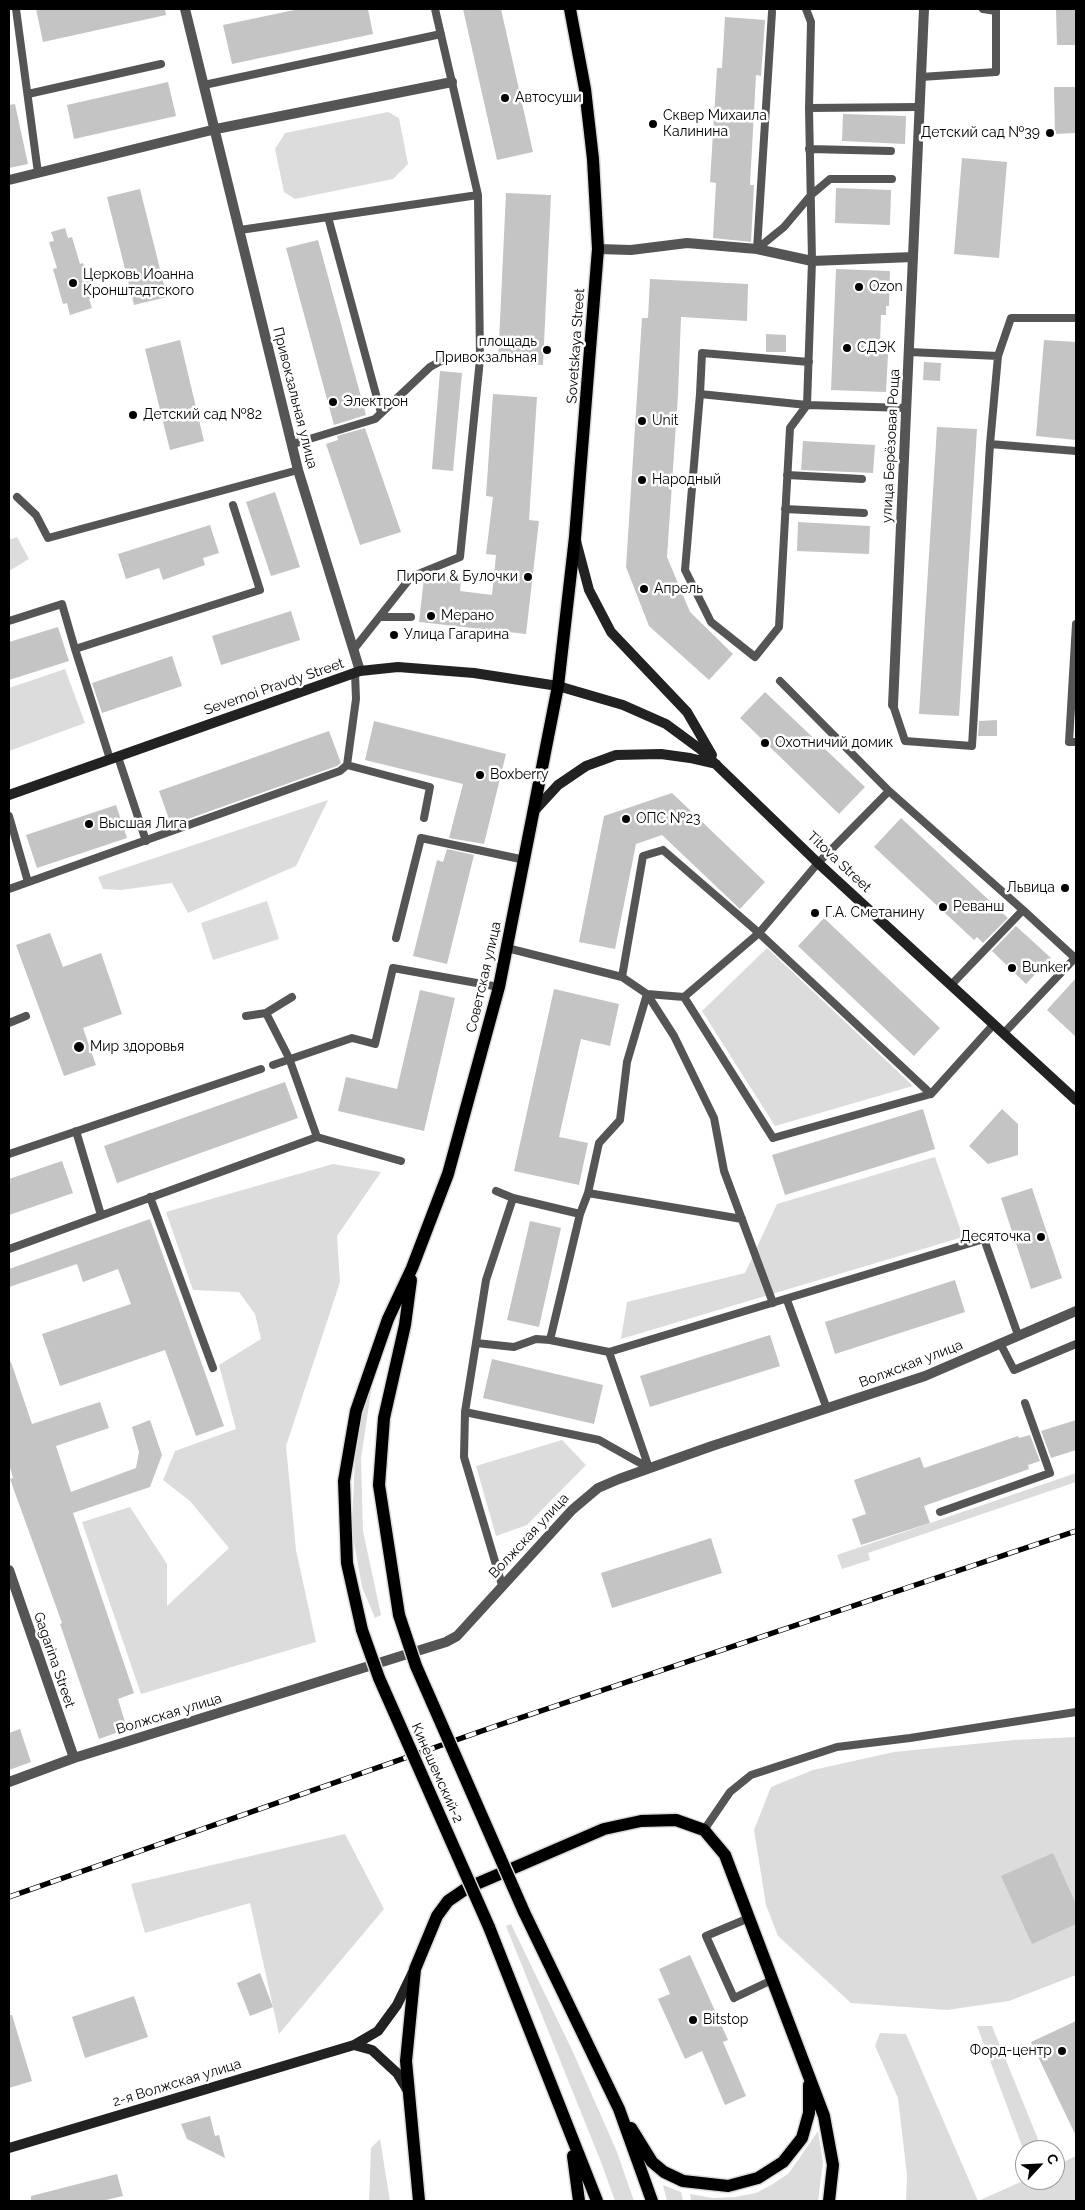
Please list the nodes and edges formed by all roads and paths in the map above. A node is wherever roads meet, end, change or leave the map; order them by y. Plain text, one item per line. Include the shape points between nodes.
1 (16, 9) edge
2 (185, 9) edge
3 (435, 9) edge
4 (570, 9) edge
5 (806, 9) edge
6 (924, 9) edge
7 (984, 9) edge
8 (772, 12) dead end
9 (441, 34) junction
10 (161, 64) dead end
11 (920, 77) junction
12 (452, 82) junction
13 (204, 85) junction
14 (28, 94) junction
15 (919, 107) junction
16 (809, 108) junction
17 (216, 129) junction
18 (810, 149) junction
19 (891, 151) dead end
20 (38, 173) junction
21 (892, 179) dead end
22 (9, 180) edge
23 (478, 195) junction
24 (811, 195) junction
25 (328, 217) junction
26 (240, 230) junction
27 (757, 249) junction
28 (598, 250) junction
29 (912, 257) junction
30 (812, 261) junction
31 (1076, 318) edge
32 (908, 352) junction
33 (998, 356) junction
34 (480, 359) junction
35 (809, 362) junction
36 (700, 394) junction
37 (807, 405) junction
38 (906, 408) junction
39 (381, 413) junction
40 (293, 444) junction
41 (990, 444) junction
42 (1076, 451) edge
43 (298, 470) junction
44 (787, 475) junction
45 (862, 478) dead end
46 (16, 497) dead end
47 (233, 505) dead end
48 (785, 509) junction
49 (864, 513) dead end
50 (575, 537) junction
51 (380, 617) junction
52 (411, 617) dead end
53 (9, 621) edge
54 (1076, 624) edge
55 (75, 649) junction
56 (354, 649) junction
57 (358, 672) junction
58 (780, 681) dead end
59 (558, 686) junction
60 (893, 705) joint
61 (1076, 742) edge
62 (114, 758) junction
63 (717, 764) junction
64 (347, 765) junction
65 (889, 791) junction
66 (9, 795) edge
67 (535, 810) junction
68 (9, 816) edge
69 (424, 818) dead end
70 (146, 841) junction
71 (525, 860) junction
72 (818, 863) junction
73 (28, 882) junction
74 (9, 889) edge
75 (1023, 910) junction
76 (758, 933) junction
77 (396, 938) dead end
78 (507, 948) junction
79 (1076, 958) edge
80 (622, 977) junction
81 (951, 986) junction
82 (499, 987) junction
83 (647, 994) junction
84 (292, 997) dead end
85 (684, 997) junction
86 (266, 1013) junction
87 (26, 1016) dead end
88 (246, 1016) dead end
89 (9, 1023) edge
90 (994, 1024) junction
91 (1004, 1033) junction
92 (290, 1058) junction
93 (273, 1065) dead end
94 (261, 1069) dead end
95 (931, 1094) junction
96 (1076, 1100) edge
97 (76, 1131) junction
98 (317, 1137) junction
99 (9, 1154) edge
100 (401, 1162) dead end
101 (496, 1191) dead end
102 (588, 1193) junction
103 (150, 1197) junction
104 (512, 1198) junction
105 (101, 1214) junction
106 (580, 1214) junction
107 (742, 1219) junction
108 (998, 1234) dead end
109 (984, 1239) junction
110 (9, 1249) edge
111 (412, 1268) junction
112 (786, 1300) junction
113 (773, 1303) junction
114 (1076, 1311) edge
115 (1018, 1335) junction
116 (550, 1340) junction
117 (1000, 1343) junction
118 (476, 1344) junction
119 (1076, 1344) edge
120 (609, 1352) junction
121 (213, 1368) dead end
122 (1025, 1403) dead end
123 (827, 1409) junction
124 (465, 1412) junction
125 (649, 1468) junction
126 (940, 1512) dead end
127 (9, 1570) edge
128 (502, 1585) junction
129 (1076, 1712) edge
130 (74, 1758) junction
131 (9, 1782) edge
132 (704, 1830) junction
133 (749, 1918) junction
134 (415, 1969) junction
135 (772, 1980) junction
136 (354, 2045) junction
137 (808, 2075) junction
138 (410, 2096) junction
139 (619, 2109) junction
140 (570, 2136) junction
141 (9, 2148) edge
142 (419, 2201) edge
143 (579, 2201) edge
144 (597, 2201) edge
145 (652, 2201) edge
146 (829, 2201) edge

1 - 14 lane
2 - 13 street, Привокзальная улица
3 - 9 lane
4 - 28 main road, Sovetskaya Street via 585,89
5 - 16 lane via 811,22
6 - 11 street, улица Берёзовая Роща
7 - 11 lane via 996,11 996,72
8 - 27 lane
9 - 12 lane
9 - 13 lane
10 - 14 lane
11 - 15 street, улица Берёзовая Роща
12 - 17 street
12 - 23 lane
13 - 17 street, Привокзальная улица
14 - 20 lane
15 - 16 lane
15 - 29 street, улица Берёзовая Роща
16 - 18 lane
17 - 20 street
17 - 26 street, Привокзальная улица
18 - 19 lane
18 - 24 lane
20 - 22 street
21 - 24 lane via 830,179
23 - 25 lane
23 - 34 lane
24 - 27 lane via 784,227
24 - 30 lane
25 - 26 lane
25 - 39 lane
26 - 40 street, Привокзальная улица
27 - 28 street via 687,243 632,250
27 - 30 street
28 - 50 main road, Sovetskaya Street
29 - 30 street
29 - 32 street, улица Берёзовая Роща
30 - 35 lane
31 - 33 lane via 1011,318
32 - 33 lane
32 - 38 street, улица Берёзовая Роща
33 - 41 lane
34 - 39 lane via 456,357 439,362
34 - 51 lane via 460,557 411,577
35 - 36 lane via 702,353
35 - 37 lane
36 - 37 lane
36 - 48 lane via 685,570 711,622 755,656 779,627
37 - 38 lane
37 - 44 lane via 790,428
38 - 60 street, улица Берёзовая Роща
39 - 40 lane via 374,419
40 - 43 street, Привокзальная улица
41 - 42 lane
41 - 60 lane via 972,746 904,741
43 - 46 lane via 48,538 36,515
43 - 56 street, Привокзальная улица
44 - 45 lane
44 - 48 lane
47 - 55 lane via 260,590
48 - 49 lane
50 - 59 main road, Sovetskaya Street
50 - 63 main road via 589,590 612,632 688,712
51 - 52 lane
51 - 56 lane
53 - 55 lane via 62,604
54 - 61 lane via 1069,742
55 - 62 lane
56 - 57 street, Привокзальная улица
57 - 59 main road, Severnoi Pravdy Street via 398,667 474,673
57 - 62 main road, Severnoi Pravdy Street
57 - 64 lane
58 - 65 lane
59 - 63 main road, Titova Street via 623,705 666,724
59 - 67 main road, Советская улица
62 - 66 main road, Severnoi Pravdy Street
62 - 70 lane
63 - 67 main road via 661,754 616,755 586,766 558,785
63 - 72 main road, Titova Street
64 - 69 lane via 430,787
64 - 70 lane via 340,771
65 - 72 lane
65 - 75 lane
67 - 71 main road, Советская улица
68 - 73 lane
70 - 73 lane
71 - 77 lane via 421,838
71 - 78 main road, Советская улица
72 - 76 lane
72 - 81 main road, Titova Street
73 - 74 lane
75 - 79 lane
75 - 81 lane
76 - 80 lane via 663,850 643,856
76 - 85 lane
76 - 95 lane
78 - 80 lane
78 - 82 main road, Советская улица
79 - 91 lane
80 - 83 lane
81 - 90 main road, Titova Street
82 - 92 lane via 393,968 375,1044 352,1038
82 - 111 main road, Советская улица via 448,1174
83 - 85 lane
83 - 102 lane via 626,1062 620,1120 599,1143
83 - 107 lane via 674,1036 714,1118 724,1171
84 - 86 lane
85 - 95 lane via 773,1138
86 - 88 lane
86 - 92 lane
87 - 89 lane
90 - 91 main road, Titova Street
90 - 95 lane
91 - 96 main road, Titova Street
92 - 93 lane
92 - 98 lane
94 - 97 lane
97 - 99 lane
97 - 105 lane
98 - 100 lane
98 - 103 lane
101 - 104 lane
102 - 106 lane
102 - 107 lane
103 - 105 lane
103 - 121 lane
104 - 106 lane
104 - 118 lane via 486,1280
105 - 110 lane
106 - 116 lane
107 - 113 lane
108 - 109 lane
109 - 112 lane
109 - 115 lane
111 - 139 main road, Кинешемский-2, bridge via 405,1325 384,1418 379,1484 400,1615 416,1666 524,1912
111 - 140 main road, Кинешемский-2, bridge via 388,1319 356,1411 344,1481 347,1563 362,1630 379,1678 489,1927
112 - 113 lane
112 - 123 lane
113 - 120 lane
114 - 115 street, Волжская улица
115 - 117 street, Волжская улица
116 - 118 lane via 536,1339 514,1347
116 - 120 lane
117 - 119 lane via 1014,1370
117 - 123 street, Волжская улица via 925,1376
118 - 124 lane
120 - 125 lane
122 - 126 lane via 1050,1473
123 - 125 street, Волжская улица
124 - 125 lane via 599,1440
124 - 128 lane via 464,1457
125 - 128 street, Волжская улица via 598,1488 582,1500
127 - 130 street, Gagarina Street
128 - 130 street, Волжская улица via 457,1636 446,1642
129 - 132 lane via 837,1747 751,1775 730,1792
130 - 131 street, Волжская улица
132 - 133 main road via 726,1854
132 - 134 main road via 676,1820 640,1821 604,1830 467,1888 448,1901 436,1916
133 - 135 main road
133 - 135 lane via 706,1936 734,1998
134 - 136 main road, 2-я Волжская улица via 378,2031
134 - 138 main road via 406,2061
135 - 137 main road
136 - 138 main road via 372,2050 397,2073
136 - 141 main road, 2-я Волжская улица
137 - 139 main road via 809,2113 802,2138 783,2162 758,2178 728,2186 683,2182 664,2172 652,2162
137 - 146 main road via 824,2116 833,2165
138 - 142 main road
139 - 145 main road
140 - 143 main road
140 - 144 main road

